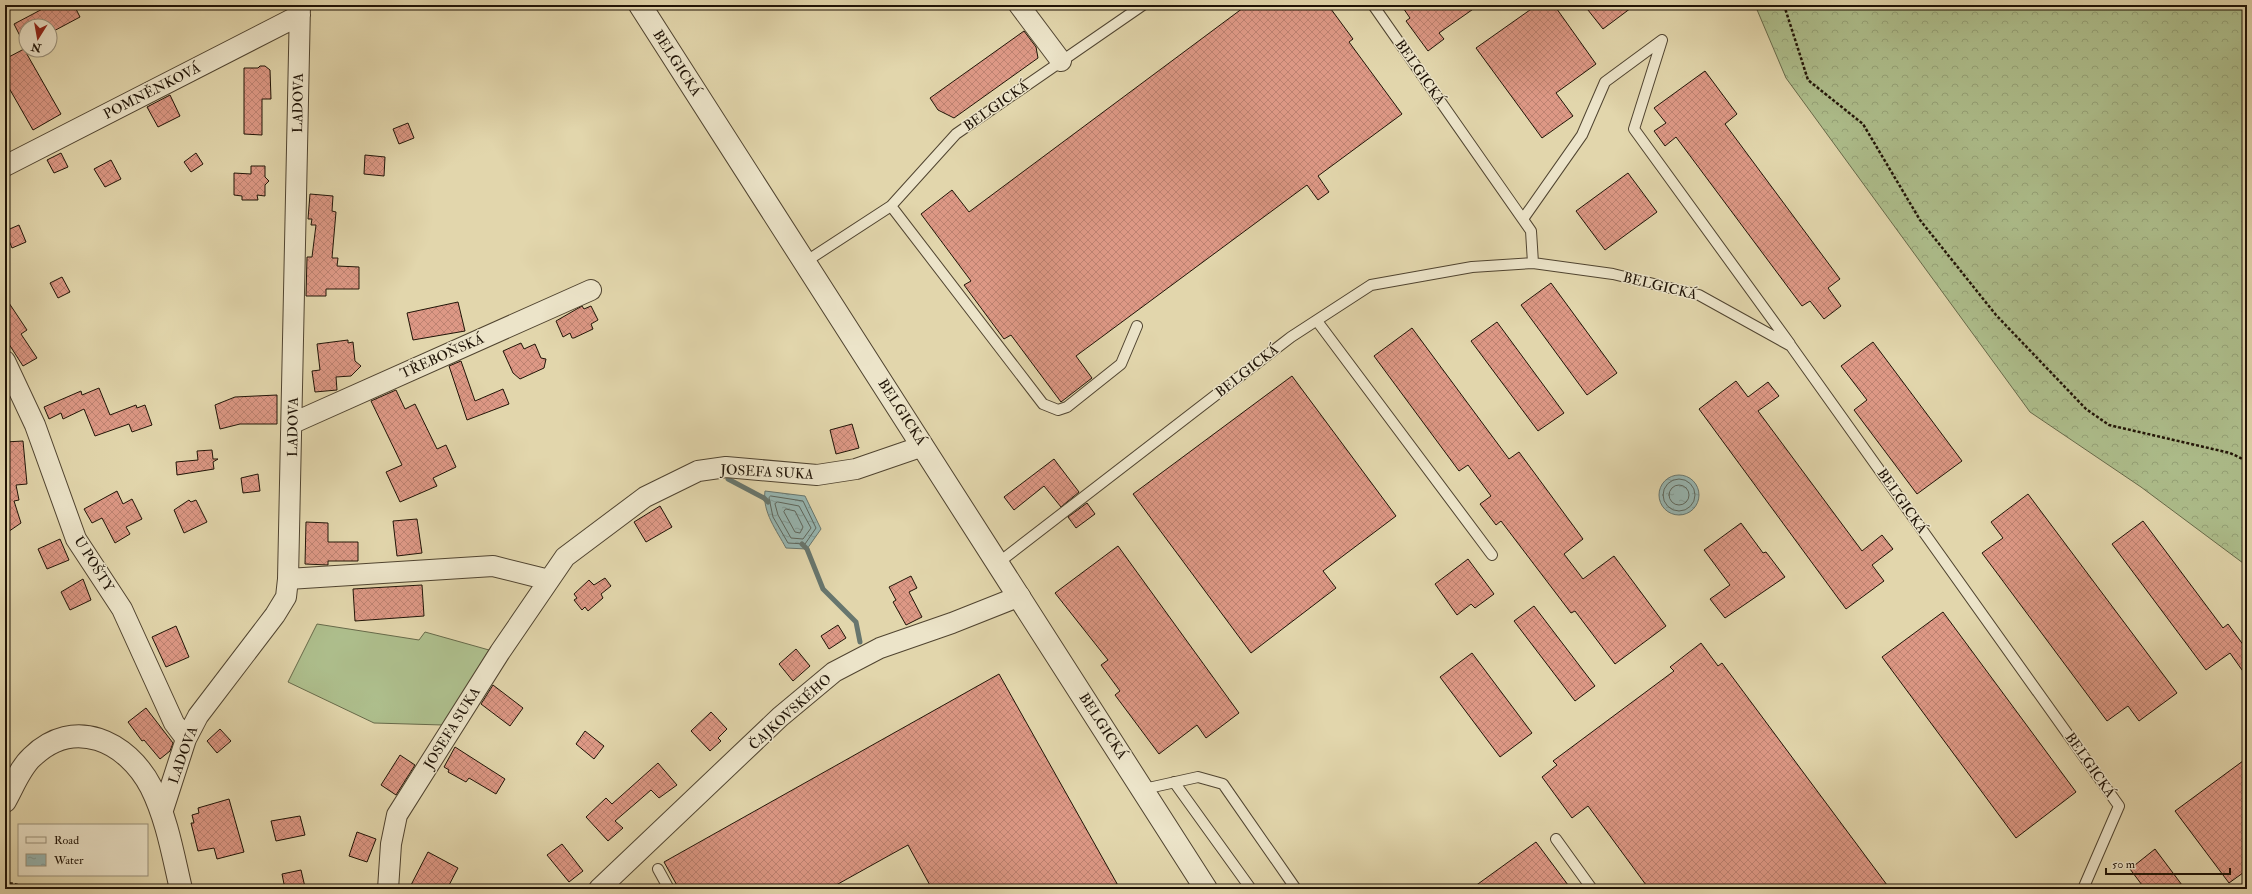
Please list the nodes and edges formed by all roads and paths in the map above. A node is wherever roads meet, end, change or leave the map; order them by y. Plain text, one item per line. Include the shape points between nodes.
1 (640, 5) edge
2 (1019, 5) edge
3 (1143, 5) edge
4 (1373, 5) edge
5 (1784, 5) edge
6 (300, 10) edge
7 (1061, 61) junction
8 (5, 166) edge
9 (891, 206) junction
10 (1523, 219) junction
11 (805, 262) junction
12 (1533, 263) junction
13 (591, 290) dead end
14 (1317, 320) junction
15 (1137, 326) dead end
16 (1791, 346) junction
17 (5, 362) edge
18 (293, 423) junction
19 (923, 446) junction
20 (2247, 461) edge
21 (1492, 555) dead end
22 (998, 563) junction
23 (288, 579) junction
24 (549, 580) junction
25 (1020, 596) junction
26 (186, 739) junction
27 (1174, 782) junction
28 (1144, 789) junction
29 (5, 801) edge
30 (162, 813) junction
31 (1556, 839) dead end
32 (658, 869) dead end
33 (5, 882) edge
34 (35, 889) edge
35 (181, 889) edge
36 (388, 889) edge
37 (599, 889) edge
38 (669, 889) edge
39 (1206, 889) edge
40 (1251, 889) edge
41 (1296, 889) edge
42 (1592, 889) edge
43 (2083, 889) edge

1 - 11 street, BELGICKÁ
2 - 7 street
3 - 7 lane, BELGICKÁ
4 - 10 lane, BELGICKÁ
5 - 20 path via 1808,80 1863,124 1920,220 1996,315 2086,409 2109,425 2230,453
6 - 8 street, POMNĚNKOVÁ
6 - 18 street, LADOVA
7 - 9 lane, BELGICKÁ via 956,134
9 - 11 lane, BELGICKÁ
9 - 15 lane via 1043,404 1058,410 1067,407 1121,364
10 - 12 lane, BELGICKÁ via 1531,231
10 - 16 lane via 1582,135 1605,82 1662,40 1634,129
11 - 19 street, BELGICKÁ
12 - 14 lane, BELGICKÁ via 1472,267 1371,285
12 - 16 lane, BELGICKÁ via 1613,274 1700,295
13 - 18 street, TŘEBOŇSKÁ
14 - 21 lane
14 - 22 lane, BELGICKÁ via 1291,337
16 - 43 lane, BELGICKÁ via 2119,806
17 - 26 street, U POŠTY via 35,425 76,539 122,609 174,723
18 - 23 street, LADOVA
19 - 22 street, BELGICKÁ
19 - 24 street, JOSEFA SUKA via 856,469 817,475 726,467 698,471 645,497 565,557
22 - 25 street, BELGICKÁ
23 - 24 street via 493,566
23 - 26 street, LADOVA via 286,597 275,615 198,716
24 - 36 street, JOSEFA SUKA via 500,652 397,815 391,844
25 - 28 street, BELGICKÁ
25 - 37 street, ČAJKOVSKÉHO via 880,648 834,672 780,718
26 - 30 street, LADOVA
27 - 28 lane
27 - 40 lane
27 - 41 lane via 1198,777 1223,784
28 - 39 street, BELGICKÁ
29 - 30 street via 32,757 54,741 78,735 98,739 125,754 139,768
30 - 35 street
31 - 42 lane
32 - 38 lane
33 - 34 path

